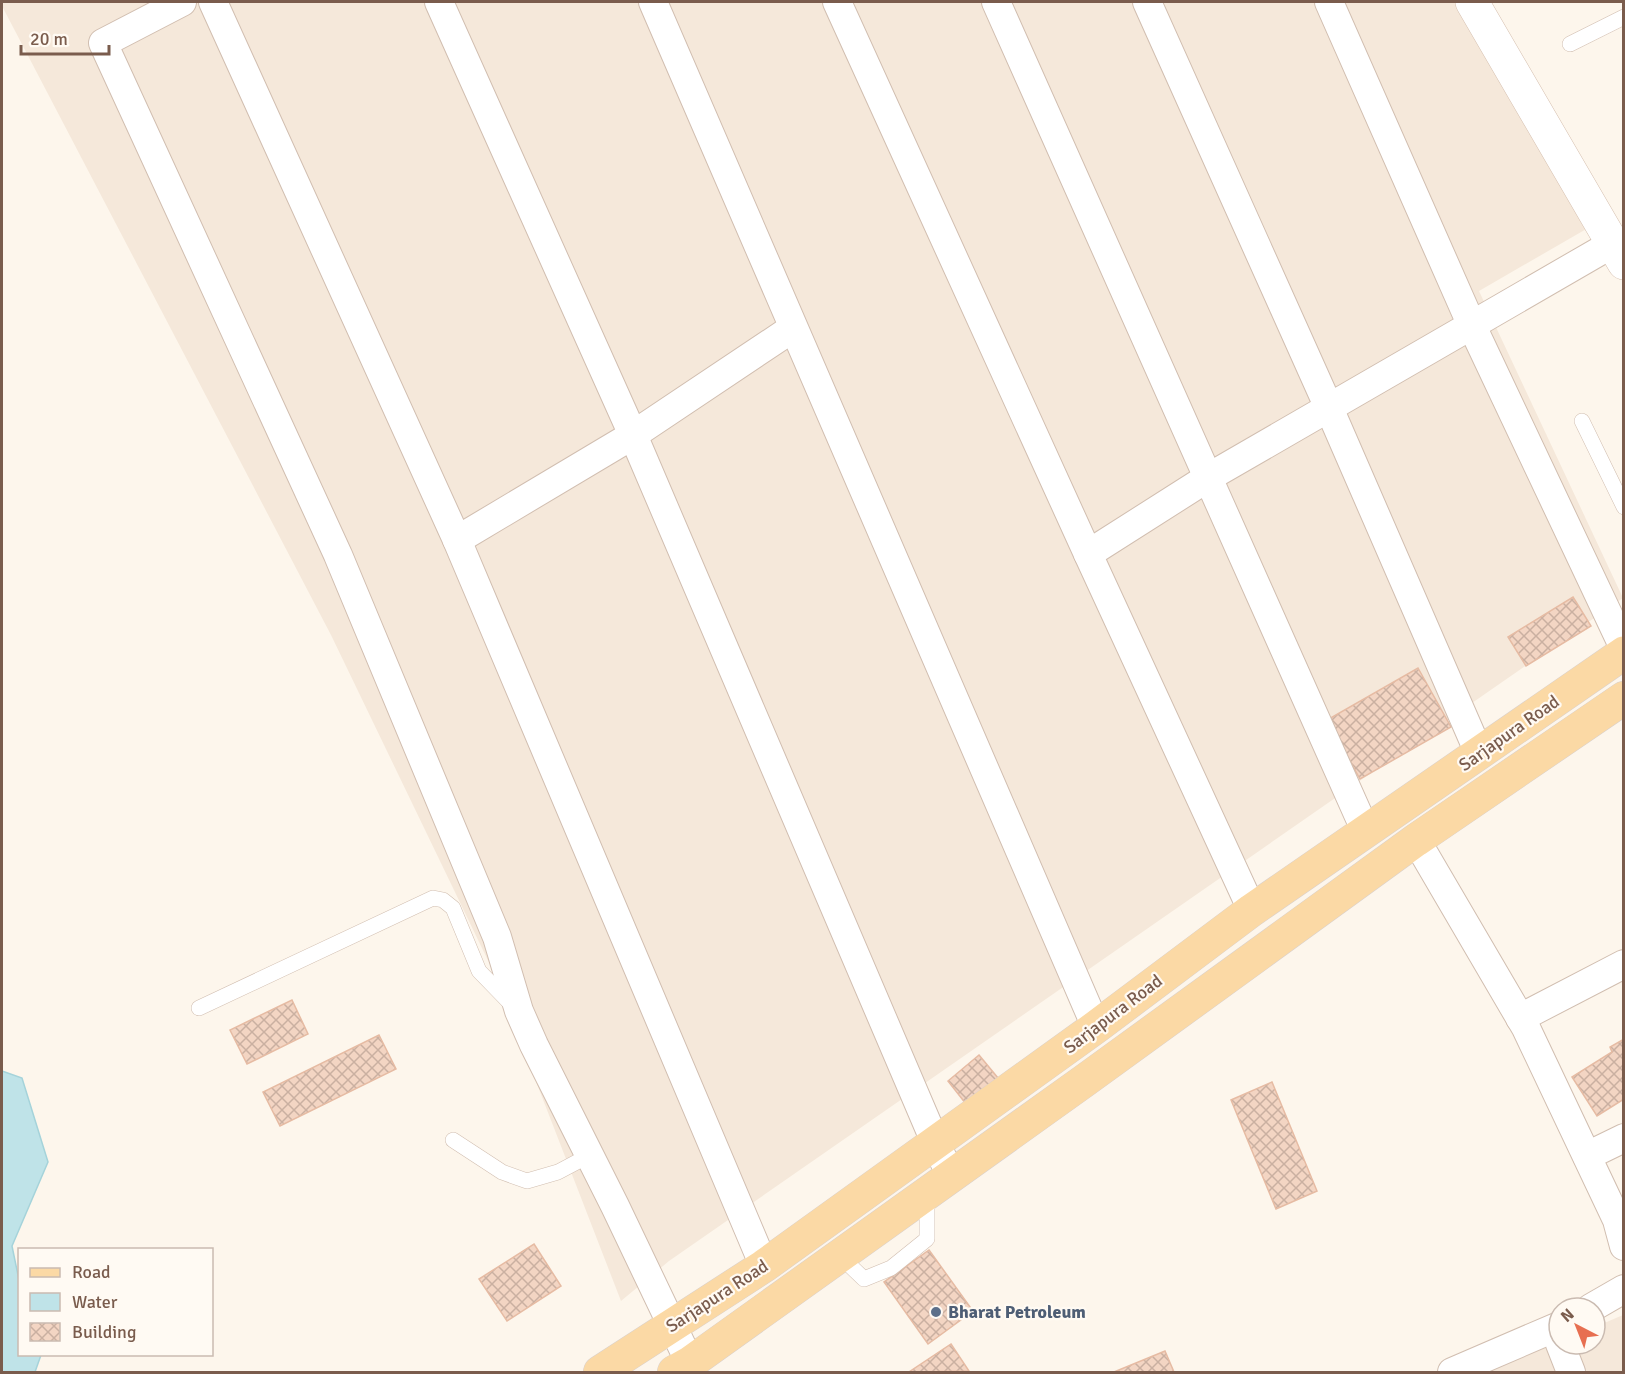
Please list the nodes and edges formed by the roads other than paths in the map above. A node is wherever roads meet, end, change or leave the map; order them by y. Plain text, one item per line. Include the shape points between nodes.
1 (182, 2) edge
2 (213, 2) edge
3 (439, 2) edge
4 (653, 2) edge
5 (837, 2) edge
6 (996, 2) edge
7 (1147, 2) edge
8 (1329, 2) edge
9 (1472, 2) edge
10 (1623, 17) edge
11 (1570, 44) dead end
12 (1618, 254) edge
13 (1472, 326) junction
14 (793, 328) junction
15 (1329, 408) junction
16 (1582, 421) dead end
17 (633, 435) junction
18 (1209, 477) junction
19 (1623, 507) edge
20 (457, 540) junction
21 (1088, 554) junction
22 (1623, 648) edge
23 (1623, 653) edge
24 (1623, 698) edge
25 (1479, 753) junction
26 (1366, 832) junction
27 (1416, 840) junction
28 (1252, 910) junction
29 (1623, 964) edge
30 (199, 1008) dead end
31 (519, 1011) junction
32 (1520, 1018) junction
33 (1096, 1027) junction
34 (1623, 1138) edge
35 (453, 1140) dead end
36 (936, 1144) junction
37 (590, 1155) junction
38 (1587, 1156) junction
39 (939, 1185) junction
40 (1623, 1246) edge
41 (764, 1266) junction
42 (1623, 1289) edge
43 (1607, 1298) edge
44 (673, 1325) junction
45 (1547, 1339) edge
46 (1565, 1356) edge
47 (682, 1368) edge
48 (600, 1372) edge
49 (1452, 1372) edge
50 (1571, 1372) edge

1 - 31 street via 103,43 338,555 497,937
2 - 20 street
3 - 17 street
4 - 14 street
5 - 21 street
6 - 18 street
7 - 15 street
8 - 13 street
9 - 12 street
10 - 11 lane
12 - 13 street
13 - 15 street
13 - 22 street
14 - 17 street
14 - 33 street
15 - 18 street
15 - 25 street
16 - 19 lane
17 - 20 street
17 - 36 street
18 - 21 street
18 - 26 street
20 - 41 street
21 - 28 street
23 - 25 main road, Sarjapura Road
24 - 27 main road, Sarjapura Road
25 - 26 main road, Sarjapura Road
26 - 28 main road, Sarjapura Road
27 - 32 street
27 - 39 main road, Sarjapura Road
28 - 33 main road, Sarjapura Road
29 - 32 street
30 - 31 lane via 433,898 453,908 479,971
31 - 37 street
32 - 38 street
33 - 36 main road, Sarjapura Road
34 - 38 street
35 - 37 lane via 502,1172 527,1181 558,1172
36 - 39 street
36 - 41 main road, Sarjapura Road
37 - 44 street
38 - 40 street via 1617,1220
39 - 47 main road, Sarjapura Road
41 - 44 main road, Sarjapura Road
42 - 43 street
44 - 47 street
44 - 48 main road, Sarjapura Road
45 - 49 street
46 - 50 street

